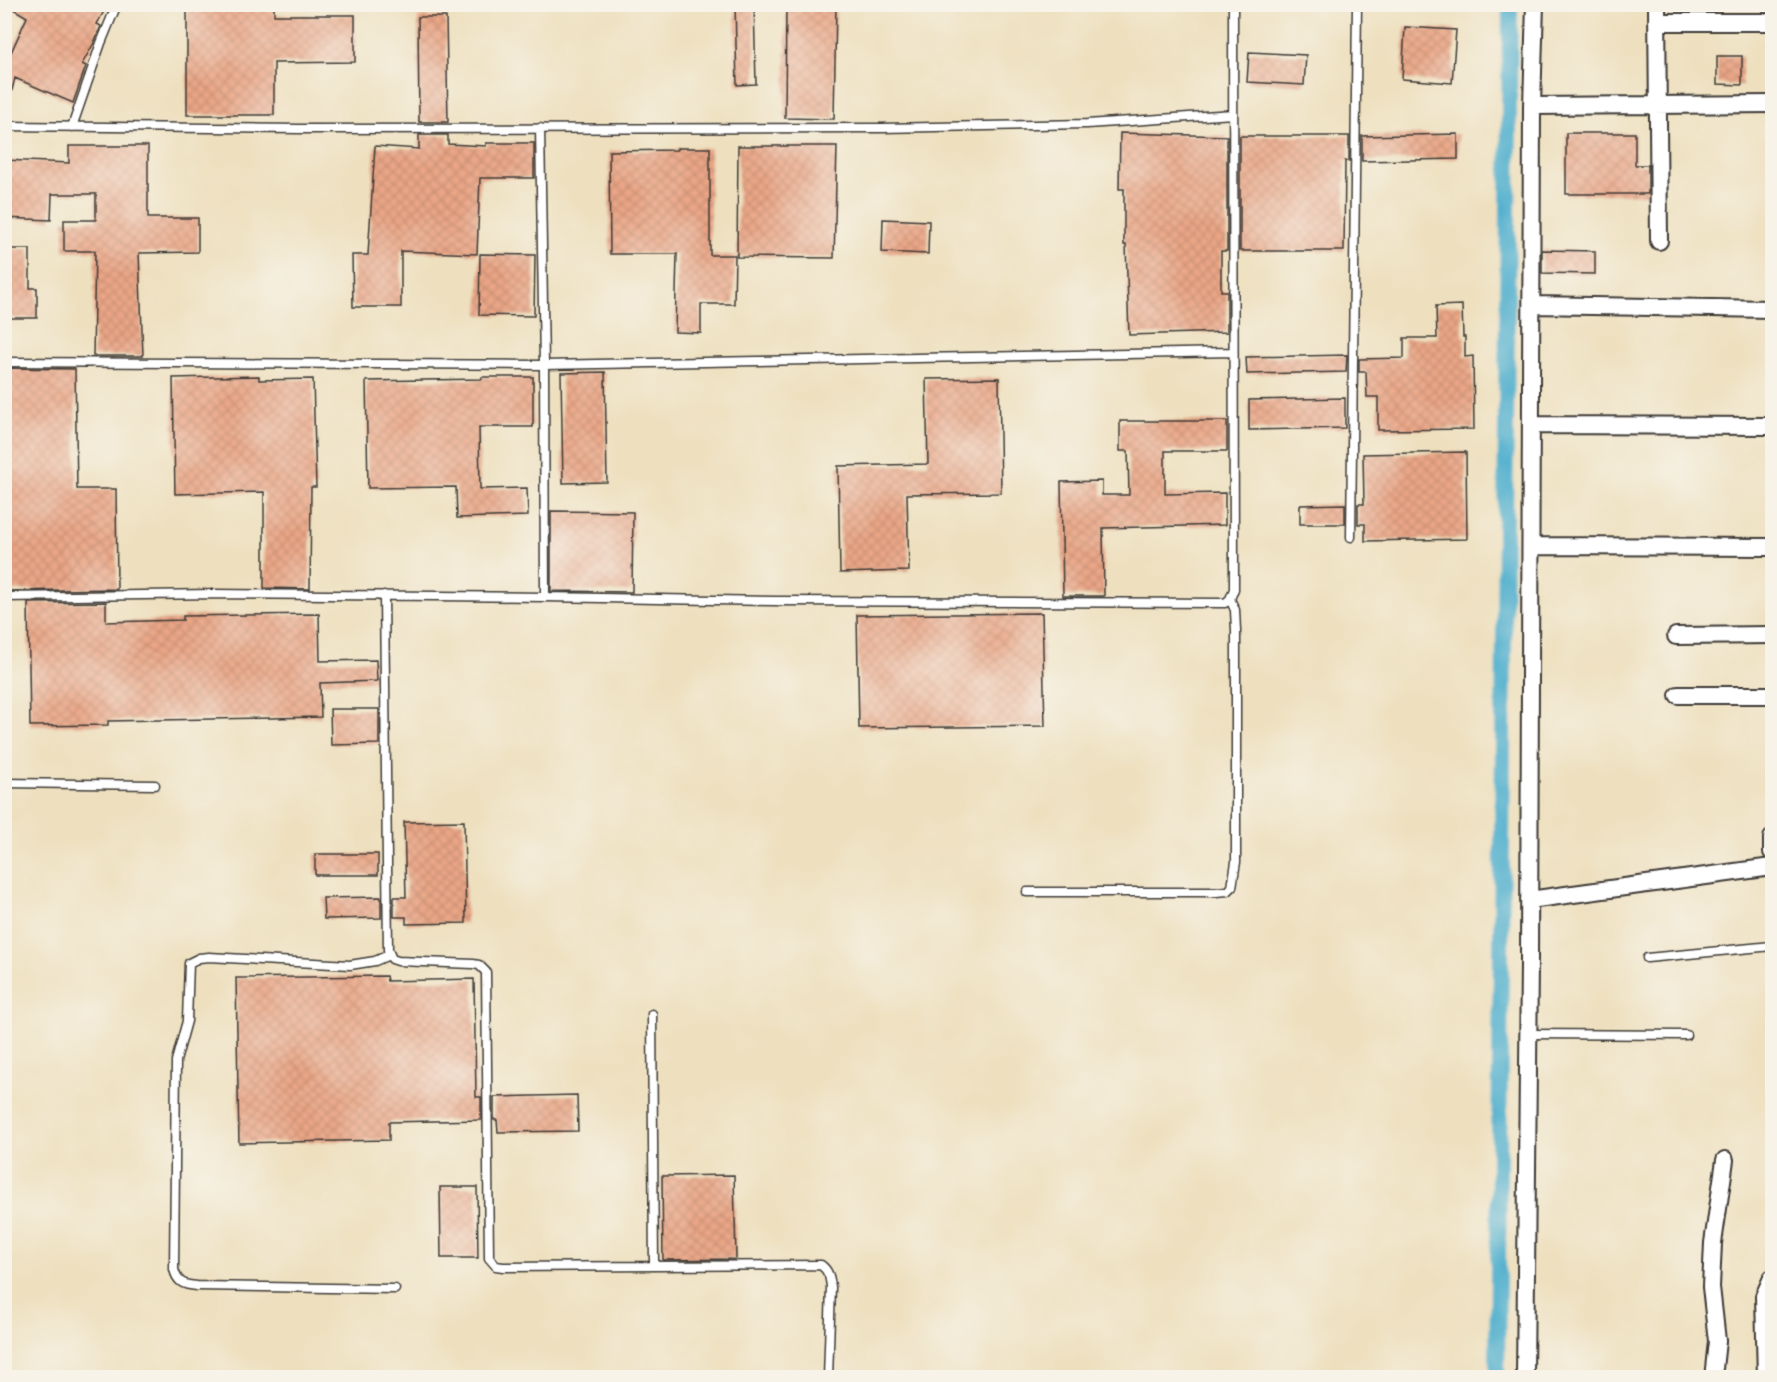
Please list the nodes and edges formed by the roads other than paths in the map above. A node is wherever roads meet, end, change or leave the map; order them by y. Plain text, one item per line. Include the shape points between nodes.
1 (117, 4) edge
2 (1233, 4) edge
3 (1357, 4) edge
4 (1534, 4) edge
5 (1657, 4) edge
6 (1657, 22) junction
7 (1773, 22) edge
8 (1773, 104) edge
9 (1658, 105) junction
10 (1532, 106) junction
11 (1233, 114) junction
12 (4, 126) edge
13 (72, 127) junction
14 (540, 128) junction
15 (1659, 241) dead end
16 (1532, 305) junction
17 (1773, 309) edge
18 (1233, 351) junction
19 (4, 362) edge
20 (544, 365) junction
21 (1531, 425) junction
22 (1773, 426) edge
23 (1352, 537) dead end
24 (1531, 546) junction
25 (1773, 547) edge
26 (384, 595) junction
27 (4, 597) edge
28 (545, 597) junction
29 (1230, 599) junction
30 (1773, 635) edge
31 (1676, 636) dead end
32 (1678, 695) dead end
33 (1773, 695) edge
34 (4, 783) edge
35 (155, 785) dead end
36 (1773, 838) edge
37 (1773, 852) edge
38 (1773, 867) edge
39 (1027, 892) dead end
40 (1529, 900) junction
41 (1773, 946) edge
42 (389, 955) junction
43 (1647, 958) dead end
44 (652, 1014) dead end
45 (1528, 1034) junction
46 (1686, 1035) dead end
47 (1725, 1160) dead end
48 (654, 1265) junction
49 (1773, 1278) edge
50 (395, 1288) dead end
51 (828, 1377) edge
52 (1525, 1377) edge
53 (1713, 1377) edge
54 (1766, 1377) edge

1 - 13 lane
2 - 11 lane
3 - 23 lane
4 - 10 street
5 - 6 street
6 - 7 street
6 - 9 street
8 - 9 street
9 - 10 street
9 - 15 street
10 - 16 street
11 - 14 lane via 1076,124 882,128
11 - 18 lane
12 - 13 lane
13 - 14 lane
14 - 20 lane
16 - 17 street
16 - 21 street
18 - 20 lane
18 - 29 lane via 1234,590
19 - 20 lane
20 - 28 lane
21 - 22 street
21 - 24 street
24 - 25 street
24 - 40 street
26 - 27 lane
26 - 28 lane
26 - 42 lane
28 - 29 lane via 1218,605
29 - 39 lane via 1236,631 1233,887 1216,892
30 - 31 street
32 - 33 street
34 - 35 lane
36 - 37 street
38 - 40 street
40 - 45 street
41 - 43 lane
42 - 48 lane via 398,961 479,965 486,972 488,1251 492,1262 503,1267
42 - 50 lane via 350,964 209,957 189,963 187,1021 176,1061 174,1269 181,1283 197,1286
44 - 48 lane
45 - 46 lane
45 - 52 street
47 - 53 street via 1712,1265 1716,1341
48 - 51 lane via 821,1265 830,1277 831,1287
49 - 54 street via 1764,1296

